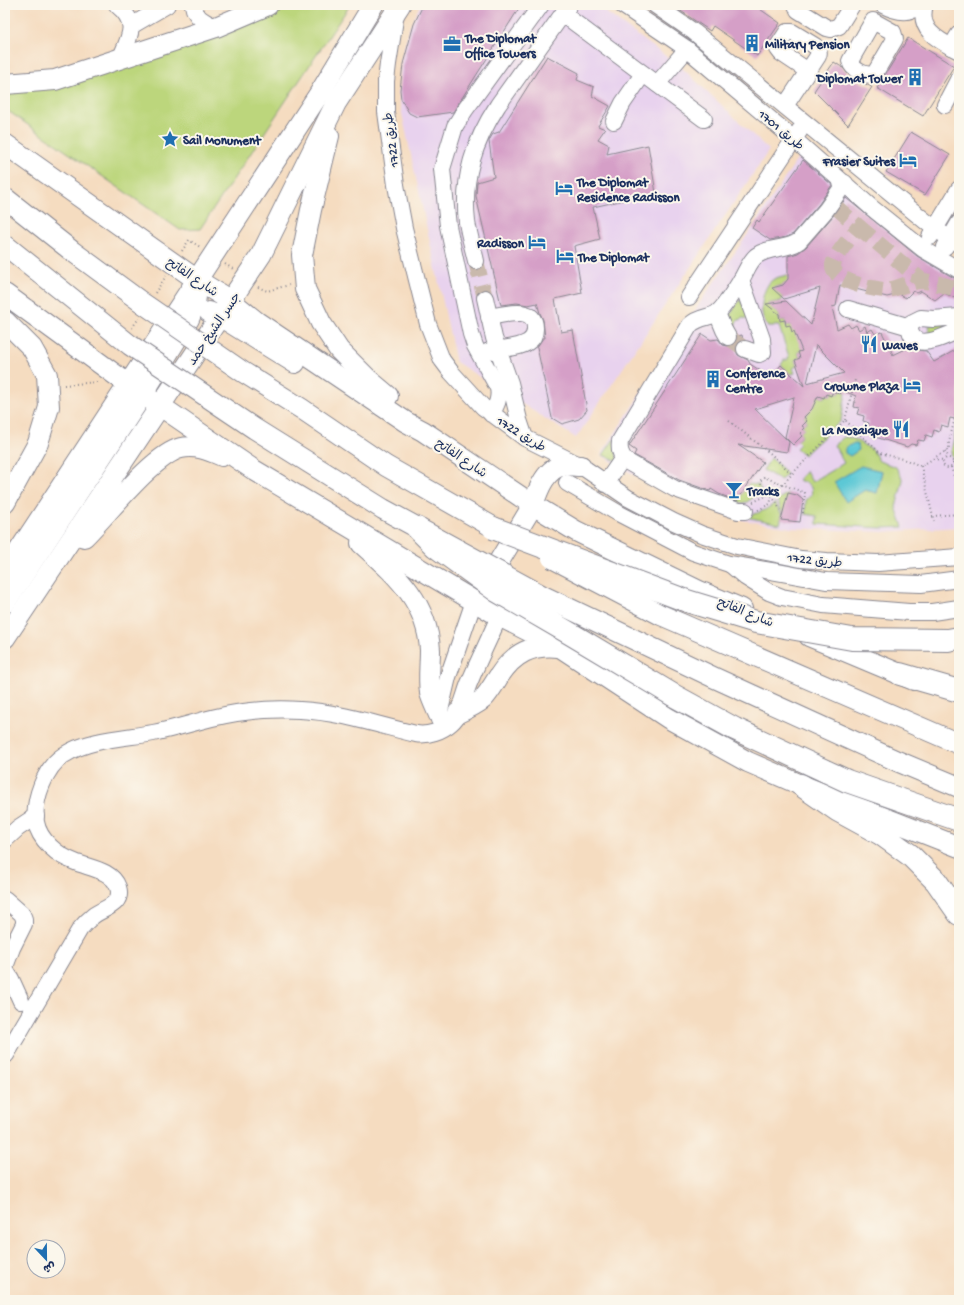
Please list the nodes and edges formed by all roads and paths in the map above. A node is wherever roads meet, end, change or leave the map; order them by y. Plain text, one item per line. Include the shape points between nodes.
1 (116, 5) edge
2 (167, 5) edge
3 (193, 5) edge
4 (268, 5) edge
5 (373, 5) edge
6 (541, 5) edge
7 (622, 5) edge
8 (656, 5) edge
9 (796, 5) edge
10 (875, 5) edge
11 (883, 5) edge
12 (924, 5) edge
13 (398, 7) edge
14 (847, 7) edge
15 (566, 9) edge
16 (873, 21) dead end
17 (132, 26) junction
18 (216, 27) junction
19 (956, 44) edge
20 (687, 49) junction
21 (120, 59) junction
22 (808, 71) dead end
23 (644, 74) junction
24 (959, 79) edge
25 (5, 84) edge
26 (657, 84) junction
27 (336, 103) junction
28 (945, 105) dead end
29 (785, 106) junction
30 (704, 119) dead end
31 (614, 122) dead end
32 (805, 122) junction
33 (455, 126) junction
34 (478, 139) junction
35 (795, 140) junction
36 (5, 144) edge
37 (845, 183) junction
38 (959, 189) edge
39 (5, 198) edge
40 (959, 223) edge
41 (468, 225) junction
42 (449, 229) junction
43 (935, 229) junction
44 (954, 241) edge
45 (5, 245) edge
46 (923, 249) junction
47 (938, 258) junction
48 (476, 261) tunnel mouth
49 (959, 270) edge
50 (197, 280) junction
51 (741, 280) junction
52 (304, 281) junction
53 (259, 288) dead end
54 (5, 294) edge
55 (689, 297) dead end
56 (485, 298) tunnel mouth
57 (226, 309) junction
58 (848, 309) dead end
59 (192, 314) junction
60 (717, 314) junction
61 (959, 317) edge
62 (489, 318) junction
63 (5, 321) edge
64 (910, 327) junction
65 (959, 330) edge
66 (728, 337) tunnel mouth
67 (498, 349) junction
68 (745, 349) tunnel mouth
69 (480, 353) junction
70 (100, 378) dead end
71 (855, 380) dead end
72 (136, 389) junction
73 (48, 391) junction
74 (161, 406) junction
75 (958, 406) dead end
76 (492, 414) junction
77 (845, 420) junction
78 (406, 422) junction
79 (729, 422) dead end
80 (525, 438) junction
81 (945, 451) junction
82 (623, 458) junction
83 (948, 458) junction
84 (933, 459) junction
85 (944, 460) junction
86 (581, 466) junction
87 (920, 466) junction
88 (951, 467) junction
89 (254, 470) junction
90 (792, 474) junction
91 (567, 483) dead end
92 (605, 484) junction
93 (783, 484) junction
94 (959, 492) edge
95 (766, 495) junction
96 (772, 497) junction
97 (5, 503) edge
98 (533, 505) junction
99 (750, 508) junction
100 (780, 510) dead end
101 (803, 513) dead end
102 (959, 514) edge
103 (932, 516) junction
104 (334, 517) junction
105 (934, 521) dead end
106 (417, 528) junction
107 (493, 528) junction
108 (701, 534) junction
109 (693, 552) junction
110 (959, 557) edge
111 (56, 563) junction
112 (729, 564) junction
113 (5, 572) edge
114 (959, 579) edge
115 (5, 603) edge
116 (487, 608) junction
117 (959, 608) edge
118 (5, 638) edge
119 (959, 638) edge
120 (560, 648) junction
121 (900, 674) junction
122 (959, 690) edge
123 (959, 697) edge
124 (446, 719) junction
125 (959, 744) edge
126 (801, 786) junction
127 (959, 787) edge
128 (36, 816) junction
129 (959, 820) edge
130 (5, 840) edge
131 (959, 847) edge
132 (5, 899) edge
133 (959, 914) edge
134 (5, 968) edge
135 (21, 1002) dead end
136 (6, 1055) edge

1 - 17 street via 125,12
2 - 17 street
3 - 18 street via 199,18
4 - 18 main road
5 - 50 main road via 321,91
6 - 33 street
7 - 20 street, طريق 1701
8 - 29 street, طريق 1701 via 694,32
9 - 14 street via 798,10 831,30 839,26
10 - 16 street via 869,15
11 - 12 street via 902,12
12 - 19 street via 926,28 934,37
13 - 27 main road, جسر الشيخ حمد
13 - 76 street, طريق 1722 via 386,81 386,112 404,228 428,324 442,360
15 - 23 street
15 - 34 street via 498,105
17 - 21 street
18 - 21 main road
20 - 26 street
20 - 35 street, طريق 1701
21 - 25 main road via 55,80
22 - 29 street
23 - 26 street
23 - 31 street via 623,103
24 - 28 street
26 - 30 street
27 - 52 main road via 302,255
27 - 57 main road, جسر الشيخ حمد via 261,256
29 - 32 street, طريق 1701
32 - 35 street
32 - 43 street, طريق 1701
33 - 34 street
33 - 42 street via 442,169
34 - 41 street via 466,193
35 - 37 street, طريق 1701
35 - 55 street
36 - 50 main road, شارع الفاتح
37 - 46 street, طريق 1701
37 - 51 street via 834,205 796,243 756,256
38 - 43 street
39 - 107 main road, bridge via 144,304 243,372 386,466
40 - 44 street
41 - 42 street via 457,220
41 - 48 street
42 - 69 street via 471,334
43 - 44 street, طريق 1701
43 - 46 street
44 - 47 street
45 - 106 main road, bridge via 130,345 307,462
46 - 47 street, طريق 1701
47 - 49 street, طريق 1701
50 - 57 main road, شارع الفاتح
50 - 59 main road
50 - 72 main road
51 - 60 street
51 - 68 street via 764,348 759,354
52 - 53 path via 267,291
52 - 78 main road via 304,289 321,323 339,350 395,402
54 - 72 main road
56 - 62 street
57 - 59 main road
57 - 74 main road, جسر الشيخ حمد
57 - 78 main road, شارع الفاتح via 257,322
58 - 64 street
59 - 72 main road
60 - 66 street
60 - 82 street via 698,319 690,325 620,441 619,449
61 - 64 street via 921,318 912,322
62 - 67 street
62 - 67 street via 520,312 530,316 535,324 535,334 529,342
63 - 73 main road via 32,348 47,375
64 - 65 street via 915,339 924,342
67 - 69 street
67 - 80 street
69 - 76 street via 498,388 499,396
70 - 73 path via 97,382 58,386
71 - 77 path
72 - 74 main road
72 - 113 main road
72 - 115 main road
73 - 97 main road via 49,407 38,443
74 - 89 main road
74 - 111 main road, جسر الشيخ حمد
75 - 81 path via 949,449
76 - 80 street, طريق 1722
77 - 87 path via 880,452
77 - 90 path
78 - 98 main road, شارع الفاتح
79 - 90 path via 771,454
80 - 86 street, طريق 1722
81 - 83 path
81 - 84 path
82 - 92 street
82 - 99 street via 675,489 738,511
83 - 85 path
83 - 88 path via 953,463
84 - 85 path
84 - 87 path
85 - 88 path via 944,467
86 - 92 street, طريق 1722
86 - 98 main road via 566,465 552,471 541,484
87 - 103 path
88 - 94 path
89 - 104 main road
89 - 111 main road via 202,448 192,447 173,451 151,467
90 - 93 path
91 - 109 street
92 - 108 street, طريق 1722
93 - 95 path via 764,477 760,481
93 - 96 path
93 - 101 path via 805,493
95 - 96 path
95 - 99 path
96 - 99 path via 770,504
96 - 100 path
98 - 116 main road via 495,568 488,591
98 - 121 main road, شارع الفاتح via 576,531 699,591
102 - 103 path
103 - 105 path
104 - 116 main road
104 - 124 main road via 401,581 416,602 422,613 428,638 430,691
106 - 127 main road, bridge via 543,596 715,678
106 - 129 highway, bridge via 435,546 498,592 735,729 847,781
107 - 119 highway, bridge via 687,602 756,622 852,639
107 - 125 main road, bridge via 661,615
108 - 109 street
108 - 110 street, طريق 1722 via 737,546 801,559 878,563
109 - 112 street
111 - 118 main road, جسر الشيخ حمد
112 - 114 street via 826,581 921,584
112 - 117 street via 745,578 769,592 823,605 909,612
116 - 120 main road
116 - 124 street via 470,680
116 - 124 street via 448,677
120 - 124 main road via 536,648 521,654 508,664 483,699
120 - 126 main road via 668,718 748,762
121 - 122 highway
121 - 123 main road, شارع الفاتح
124 - 128 street via 425,735 323,712 277,710 231,714 160,732 91,743 64,755 50,769 41,787
126 - 131 main road
126 - 133 highway via 837,810 881,834 910,855 936,880
128 - 130 street
128 - 136 street via 38,829 46,843 73,862 98,869 114,881 119,894 112,906 93,916 80,929
132 - 134 street via 22,914 24,924
134 - 135 street

